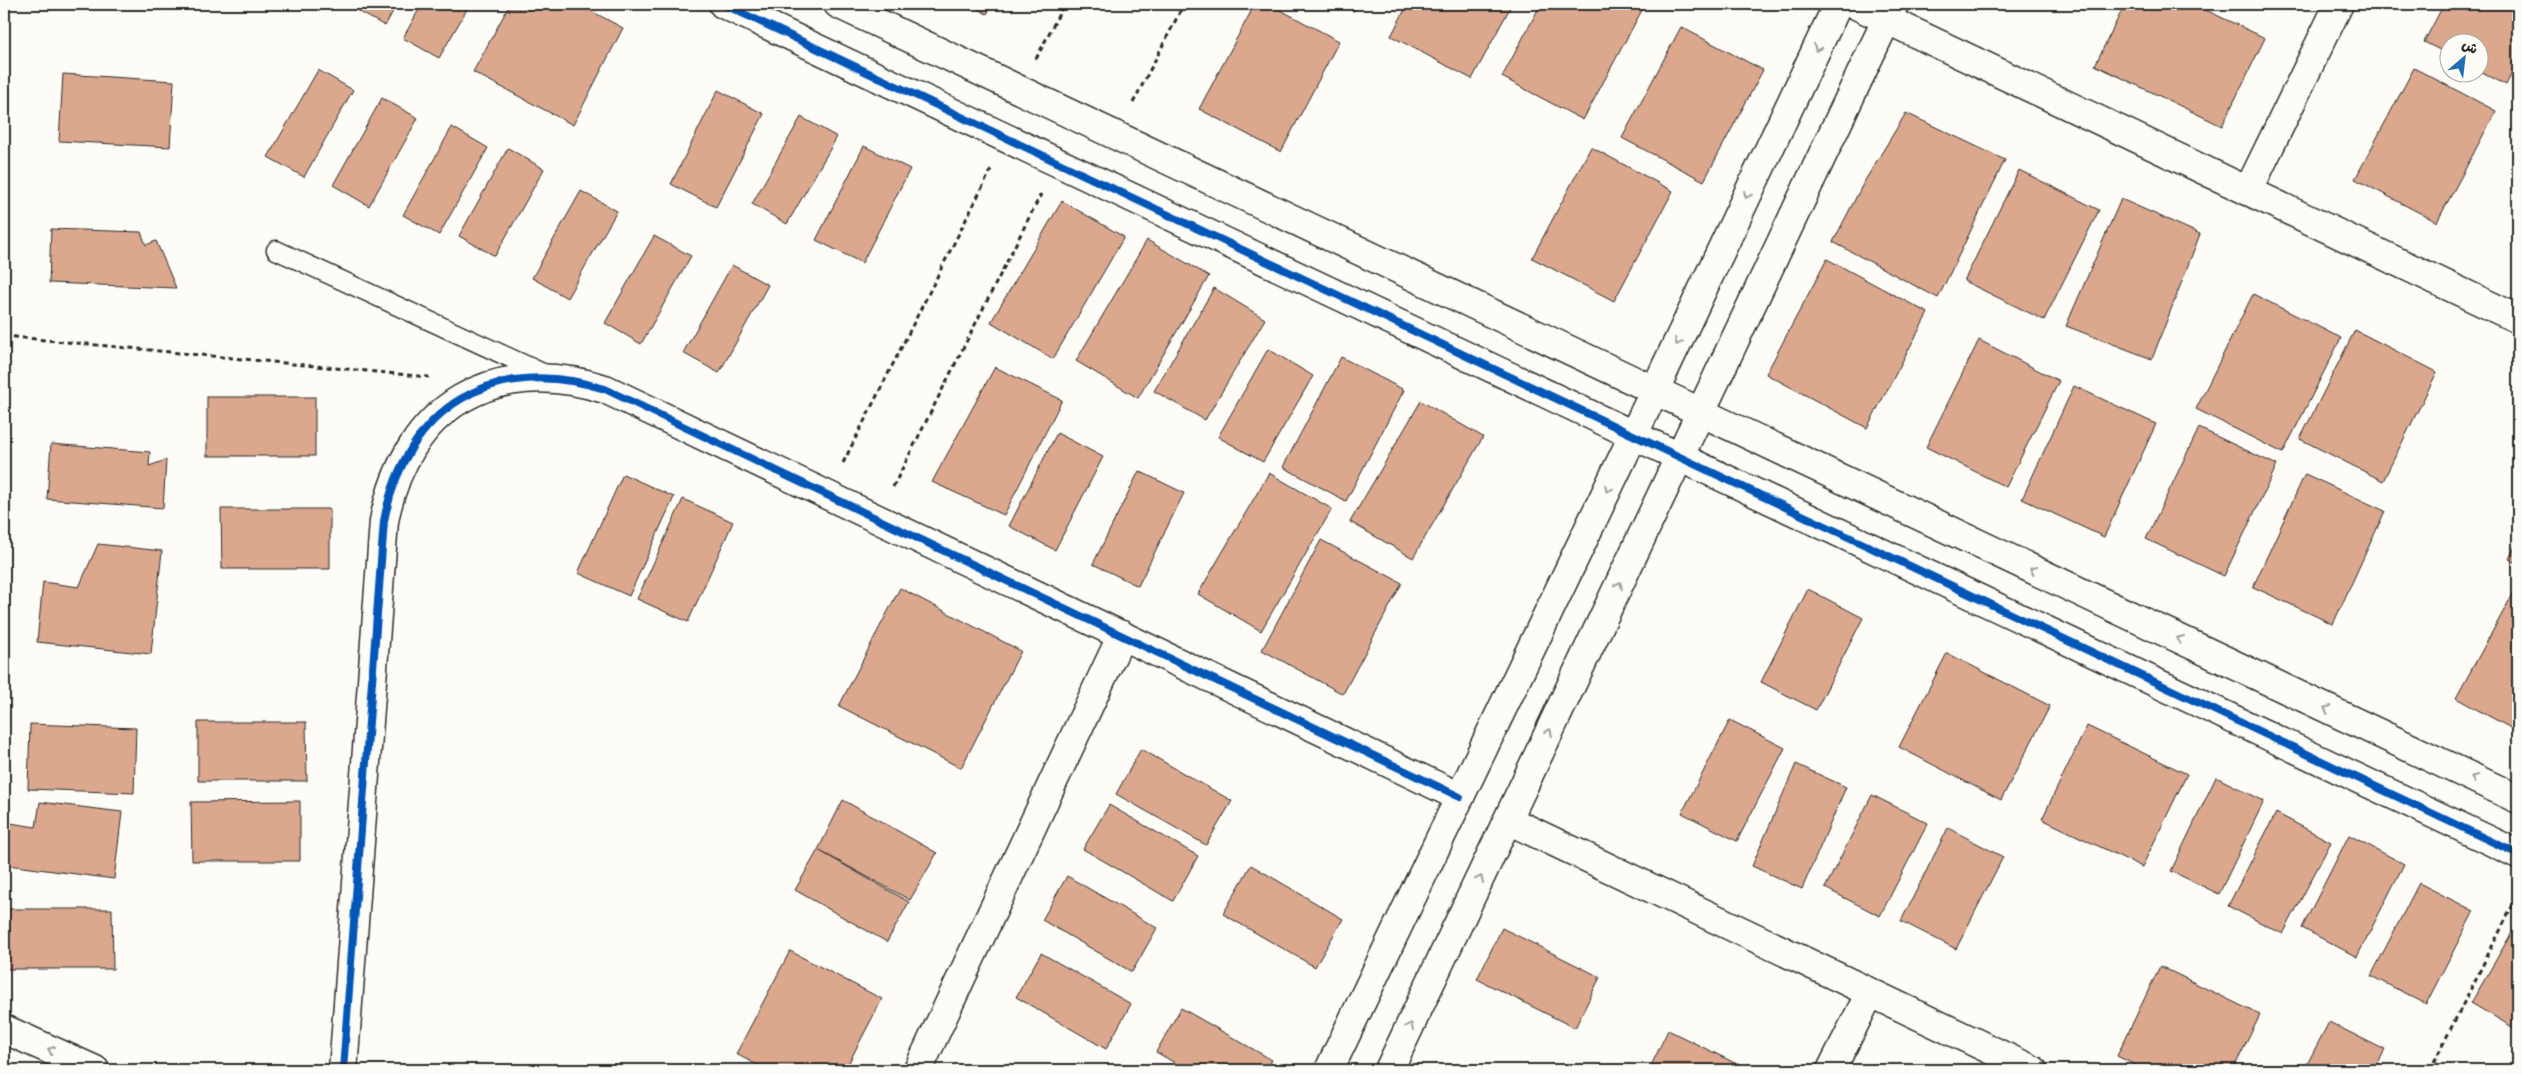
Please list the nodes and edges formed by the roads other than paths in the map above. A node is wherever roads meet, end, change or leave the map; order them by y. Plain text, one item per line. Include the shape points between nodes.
1 (723, 4) edge
2 (838, 4) edge
3 (1838, 4) edge
4 (1854, 4) edge
5 (2339, 4) edge
6 (1890, 12) edge
7 (2248, 191) junction
8 (276, 250) dead end
9 (2518, 320) edge
10 (552, 377) junction
11 (1655, 390) junction
12 (1700, 412) junction
13 (1634, 434) junction
14 (1680, 456) junction
15 (1122, 635) junction
16 (1460, 797) junction
17 (2518, 799) edge
18 (1508, 820) junction
19 (2518, 854) edge
20 (1870, 993) junction
21 (4, 1029) edge
22 (95, 1070) edge
23 (343, 1070) edge
24 (918, 1070) edge
25 (1329, 1070) edge
26 (1390, 1070) edge
27 (1830, 1070) edge
28 (2033, 1070) edge

1 - 13 street
2 - 11 street
3 -> 11 street
4 - 6 street
5 - 7 street
6 - 7 street
6 - 12 street
7 - 9 street
8 - 10 lane
10 - 15 street via 605,389
10 - 23 street via 498,383 449,407 412,445 389,494 384,521
11 - 12 street
11 - 13 street
12 - 14 street
17 -> 12 street
13 - 14 street
13 -> 16 street
18 -> 14 street
14 - 19 street
15 - 16 street
15 - 24 street
16 - 25 street
18 - 20 street
26 -> 18 street
20 - 27 street
20 - 28 street
22 -> 21 street

